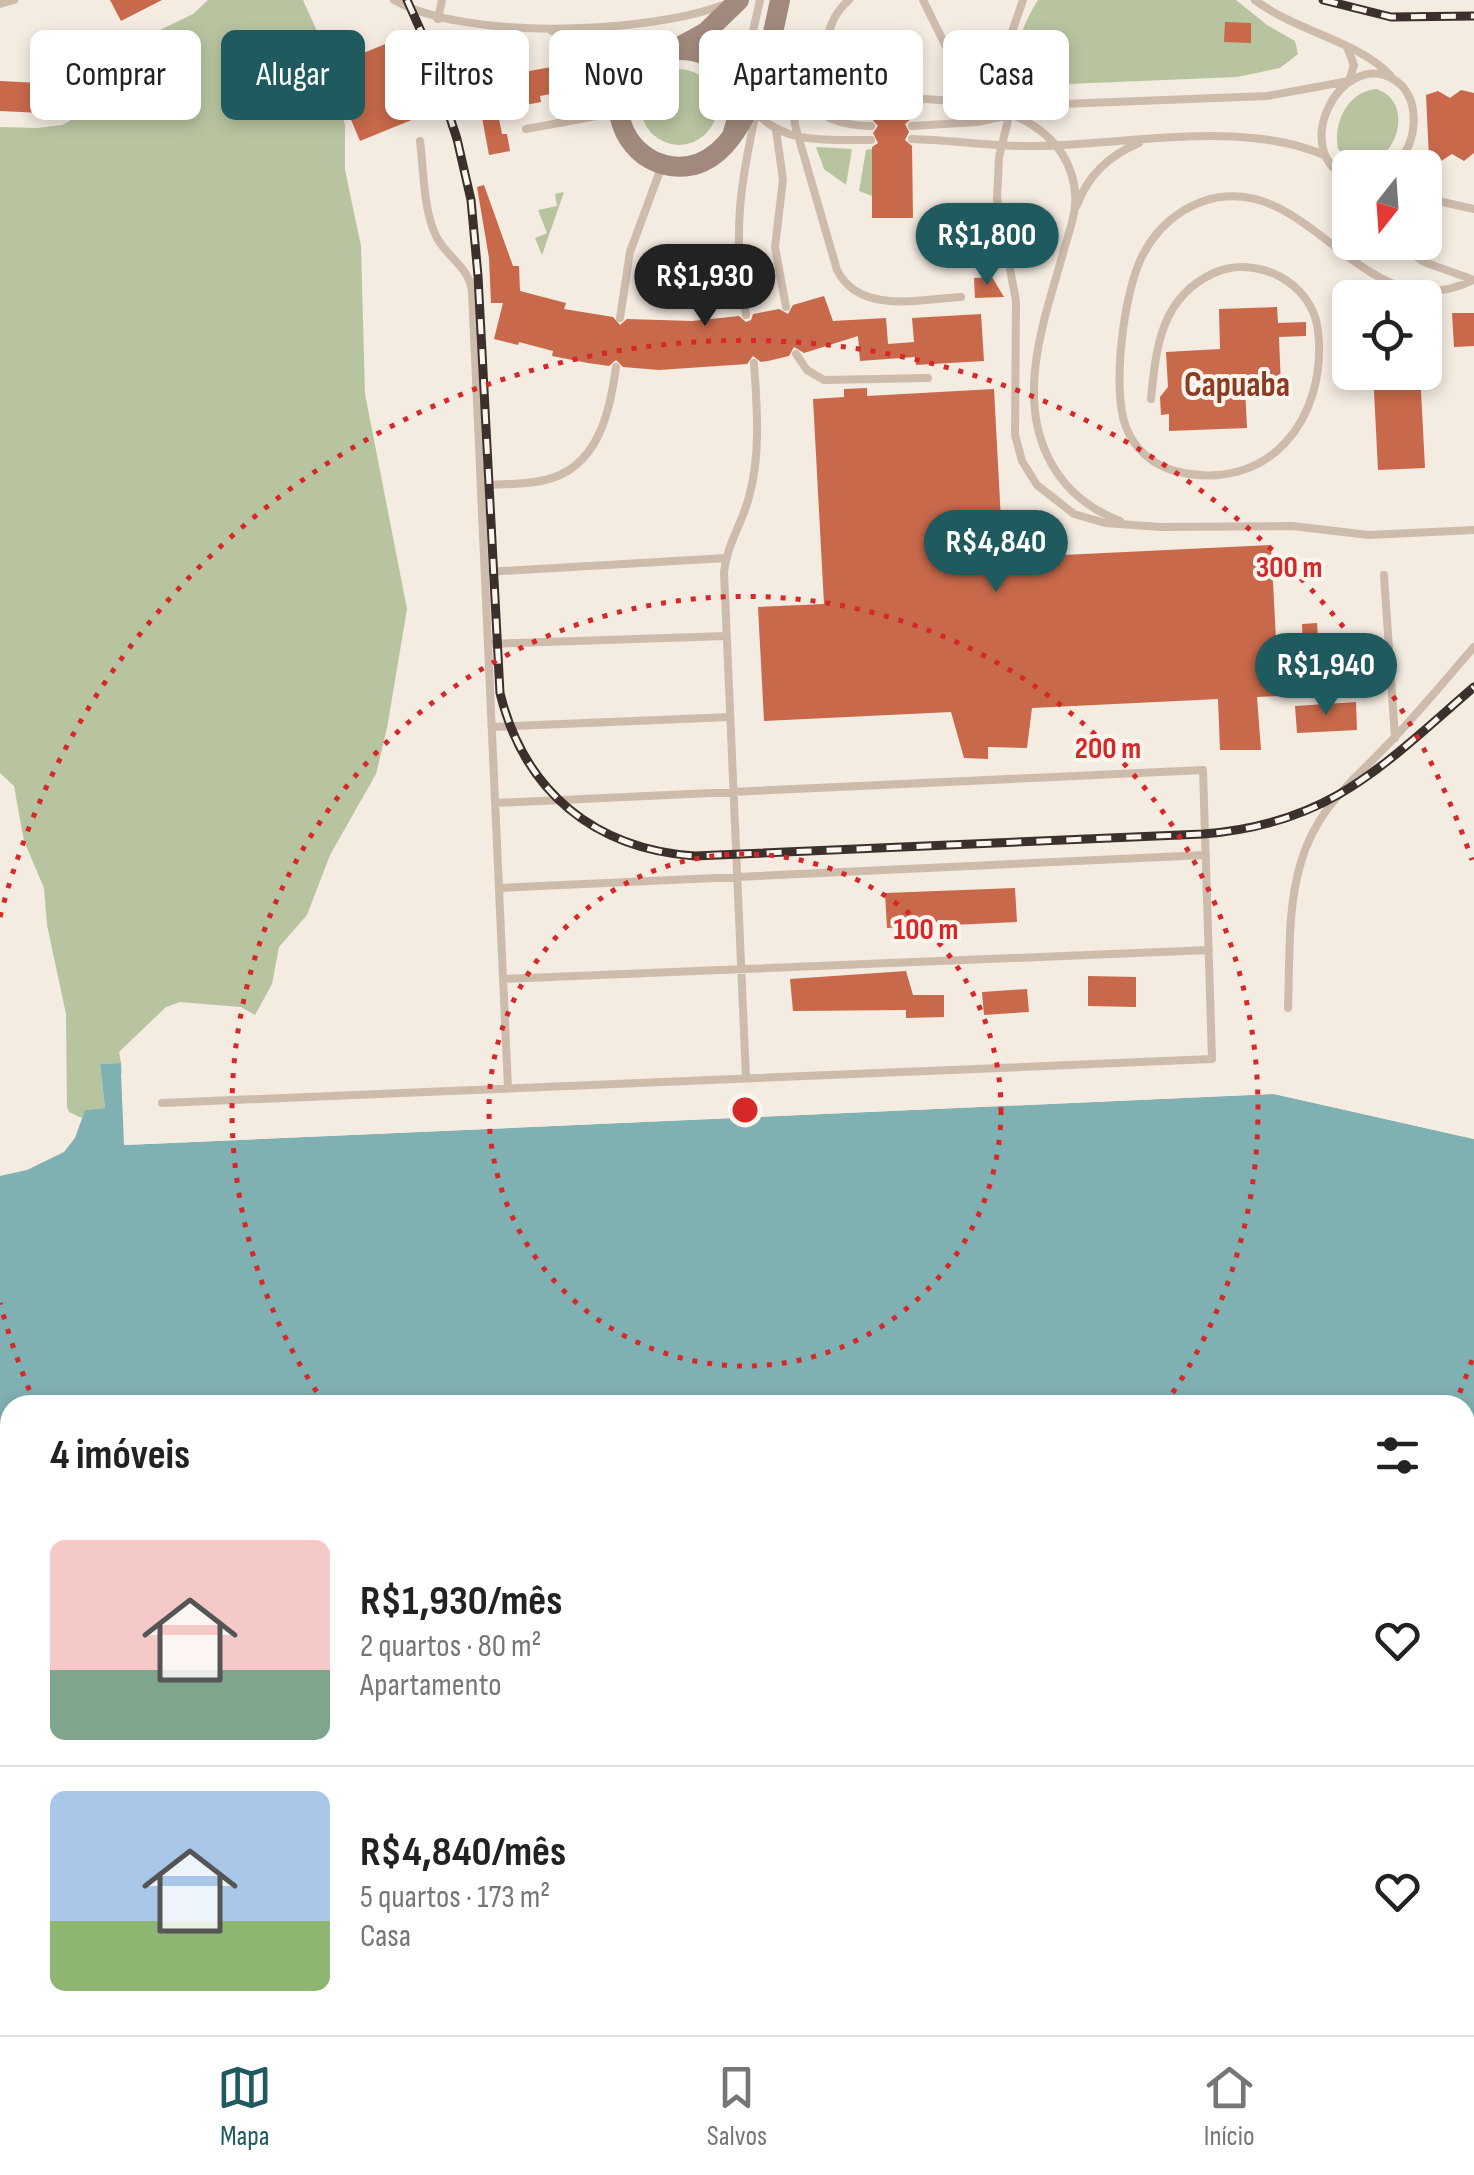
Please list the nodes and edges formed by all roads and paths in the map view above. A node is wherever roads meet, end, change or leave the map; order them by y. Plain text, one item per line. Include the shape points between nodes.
1 (14, 0) edge
2 (394, 0) edge
3 (442, 0) edge
4 (736, 0) edge
5 (760, 0) edge
6 (780, 0) edge
7 (849, 0) edge
8 (923, 0) edge
9 (1023, 0) edge
10 (1255, 0) edge
11 (0, 4) edge
12 (438, 19) junction
13 (775, 23) junction
14 (548, 30) joint
15 (753, 30) edge
16 (773, 30) edge
17 (775, 30) edge
18 (1013, 30) edge
19 (943, 41) edge
20 (679, 47) edge
21 (1346, 47) junction
22 (679, 49) edge
23 (1396, 80) junction
24 (1349, 81) junction
25 (943, 102) edge
26 (1069, 104) edge
27 (576, 120) edge
28 (623, 120) edge
29 (743, 120) edge
30 (751, 120) edge
31 (766, 120) edge
32 (795, 120) edge
33 (835, 120) edge
34 (984, 120) edge
35 (1008, 120) edge
36 (1018, 120) edge
37 (871, 126) dead end
38 (912, 126) dead end
39 (526, 129) dead end
40 (776, 130) junction
41 (733, 132) junction
42 (798, 138) junction
43 (912, 139) dead end
44 (871, 140) dead end
45 (420, 141) dead end
46 (1148, 141) junction
47 (1001, 145) junction
48 (1056, 146) junction
49 (1405, 150) edge
50 (1324, 155) junction
51 (662, 164) junction
52 (1332, 165) edge
53 (1442, 202) edge
54 (1075, 209) junction
55 (1474, 209) edge
56 (1421, 260) edge
57 (1474, 280) edge
58 (961, 297) dead end
59 (786, 307) dead end
60 (746, 315) dead end
61 (620, 318) dead end
62 (796, 354) dead end
63 (754, 363) dead end
64 (616, 366) dead end
65 (928, 378) dead end
66 (1151, 400) dead end
67 (481, 485) junction
68 (1139, 526) junction
69 (1474, 530) edge
70 (726, 558) junction
71 (485, 572) junction
72 (1384, 575) dead end
73 (726, 636) junction
74 (488, 644) junction
75 (1474, 647) edge
76 (730, 717) junction
77 (492, 726) junction
78 (1395, 738) junction
79 (733, 792) junction
80 (495, 803) junction
81 (1206, 855) junction
82 (737, 877) junction
83 (499, 888) junction
84 (1209, 950) junction
85 (741, 970) junction
86 (503, 979) junction
87 (1288, 1008) dead end
88 (746, 1078) junction
89 (508, 1088) junction
90 (162, 1102) dead end

1 - 11 lane
2 - 12 lane
3 - 12 lane
4 - 14 lane via 672,19
4 - 20 main road via 706,32
5 - 15 lane
6 - 13 main road
7 - 25 lane via 832,19 826,40 829,63 850,90 870,98
8 - 19 lane
9 - 18 lane
10 - 21 lane
12 - 14 lane
13 - 16 main road
13 - 17 lane
21 - 23 lane
21 - 24 lane via 1354,65
22 - 41 main road via 712,58 728,74 738,97
23 - 24 lane via 1378,73
23 - 49 lane via 1414,116
24 - 26 lane via 1267,96
24 - 50 lane via 1326,112
27 - 39 lane
28 - 51 main road via 633,144
29 - 41 main road
30 - 60 lane via 736,230
31 - 40 lane
32 - 42 lane
33 - 37 lane
34 - 38 lane
35 - 47 lane
36 - 48 lane
40 - 42 lane
40 - 59 lane via 783,180 776,247
41 - 51 main road via 710,158
42 - 44 lane
42 - 58 lane via 846,285 877,301
43 - 47 lane
45 - 67 lane via 435,233 466,270 472,291
46 - 48 lane
46 - 50 lane via 1254,137
46 - 54 lane via 1101,166
47 - 48 lane
47 - 68 lane via 997,199 1016,301 1014,422 1022,460 1060,507 1089,520
48 - 54 lane via 1070,170
50 - 52 lane
51 - 61 lane via 630,252
53 - 55 lane
54 - 68 lane via 1038,345 1037,429 1072,491 1102,513
56 - 57 lane
57 - 66 lane via 1434,292 1400,288 1274,204 1242,196 1198,203 1162,227 1131,280 1121,405 1131,438 1148,458 1172,470 1243,470 1284,447 1313,393 1318,329 1309,306 1274,273 1237,266 1200,281 1170,312 1156,346
62 - 65 lane via 807,370 833,382
63 - 70 lane via 758,438 752,485
64 - 67 lane via 601,432 578,463 544,480
67 - 71 lane
68 - 69 lane via 1292,526 1369,535
70 - 71 lane
70 - 73 lane
71 - 74 lane
72 - 78 lane
73 - 74 lane
73 - 76 lane
74 - 77 lane
75 - 78 lane
76 - 77 lane
76 - 79 lane
77 - 80 lane
78 - 87 lane via 1331,800 1305,848 1292,905
79 - 80 lane
79 - 81 lane via 1204,770
79 - 82 lane
80 - 83 lane
81 - 82 lane
81 - 84 lane
82 - 83 lane
82 - 85 lane
83 - 86 lane
84 - 85 lane
84 - 88 lane via 1212,1059
85 - 86 lane
85 - 88 lane
86 - 89 lane
88 - 89 lane
89 - 90 lane

